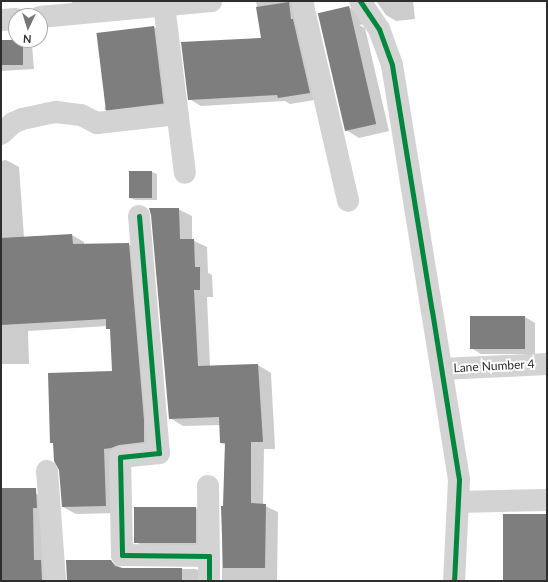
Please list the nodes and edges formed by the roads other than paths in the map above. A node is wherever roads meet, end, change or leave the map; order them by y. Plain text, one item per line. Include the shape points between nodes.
1 (211, 1) edge
2 (302, 1) edge
3 (360, 1) edge
4 (136, 4) edge
5 (164, 5) junction
6 (48, 16) edge
7 (177, 114) junction
8 (1, 134) edge
9 (185, 173) dead end
10 (348, 201) dead end
11 (139, 216) dead end
12 (547, 364) edge
13 (442, 369) junction
14 (47, 471) dead end
15 (208, 486) dead end
16 (547, 500) edge
17 (458, 502) junction
18 (208, 556) junction
19 (55, 581) edge
20 (209, 581) edge
21 (454, 581) edge

1 - 5 street
2 - 10 street
3 - 13 street via 379,29 392,65
4 - 5 street
4 - 6 street
5 - 7 street
7 - 8 street via 97,123 81,115 56,112 13,122
7 - 9 street
11 - 18 street via 159,453 120,457 122,555
12 - 13 street, Lane Number 4
13 - 17 street via 459,480
14 - 19 street
15 - 18 street
16 - 17 street
17 - 21 street
18 - 20 street

